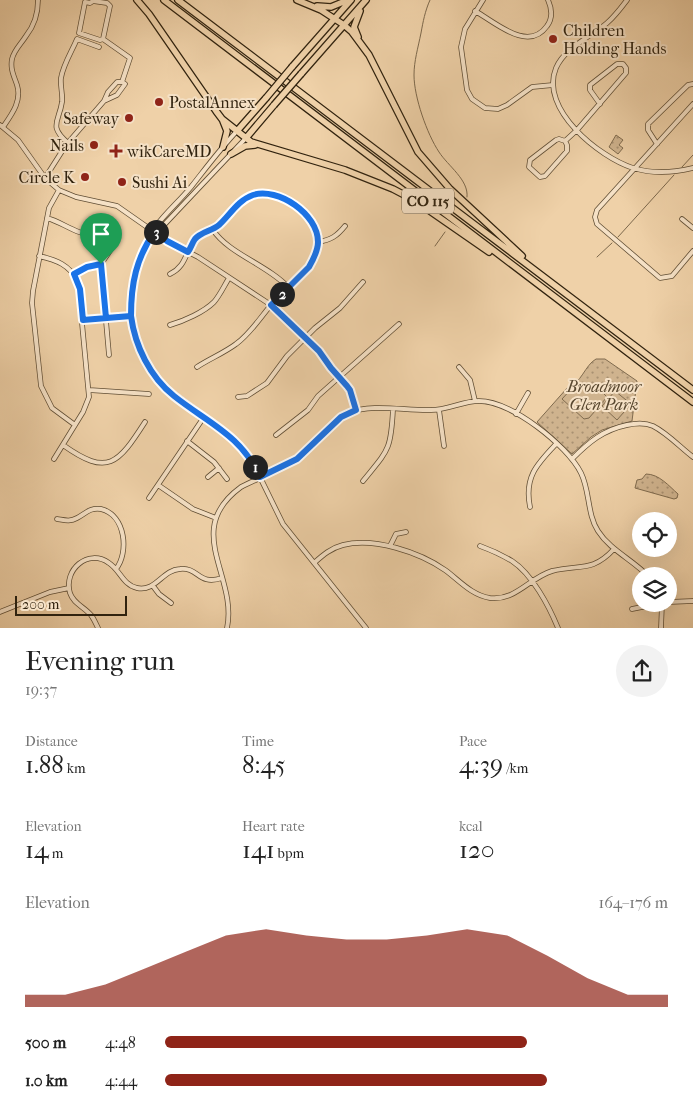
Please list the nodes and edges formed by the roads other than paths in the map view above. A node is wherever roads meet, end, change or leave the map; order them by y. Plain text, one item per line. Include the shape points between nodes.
1 (38, 0) edge
2 (137, 0) edge
3 (164, 0) edge
4 (178, 0) edge
5 (297, 0) edge
6 (350, 0) edge
7 (482, 0) edge
8 (548, 0) edge
9 (627, 0) edge
10 (364, 2) edge
11 (312, 6) junction
12 (476, 11) junction
13 (335, 19) junction
14 (344, 25) junction
15 (103, 39) junction
16 (361, 43) junction
17 (99, 47) dead end
18 (122, 82) junction
19 (693, 84) edge
20 (553, 85) junction
21 (104, 101) junction
22 (600, 104) junction
23 (693, 104) edge
24 (222, 119) junction
25 (2, 126) edge
26 (577, 130) junction
27 (237, 131) junction
28 (246, 138) junction
29 (565, 141) junction
30 (68, 143) junction
31 (658, 144) junction
32 (258, 145) junction
33 (223, 147) junction
34 (231, 154) junction
35 (634, 168) junction
36 (693, 168) edge
37 (45, 178) junction
38 (60, 190) junction
39 (47, 218) junction
40 (682, 219) dead end
41 (345, 226) dead end
42 (693, 228) edge
43 (213, 230) junction
44 (155, 231) junction
45 (318, 242) junction
46 (188, 252) junction
47 (693, 252) edge
48 (39, 256) junction
49 (101, 264) junction
50 (74, 274) junction
51 (170, 274) dead end
52 (525, 275) junction
53 (230, 278) junction
54 (545, 278) junction
55 (363, 282) dead end
56 (289, 288) junction
57 (271, 305) junction
58 (131, 316) junction
59 (106, 318) junction
60 (83, 320) junction
61 (170, 324) dead end
62 (399, 324) dead end
63 (305, 337) junction
64 (109, 355) dead end
65 (197, 367) dead end
66 (459, 367) dead end
67 (340, 377) junction
68 (89, 390) junction
69 (693, 390) edge
70 (528, 392) dead end
71 (149, 394) dead end
72 (238, 397) dead end
73 (475, 401) junction
74 (693, 402) edge
75 (392, 409) junction
76 (356, 410) junction
77 (439, 410) junction
78 (516, 414) junction
79 (204, 416) junction
80 (145, 422) dead end
81 (75, 425) junction
82 (276, 435) dead end
83 (187, 441) junction
84 (556, 444) junction
85 (63, 445) junction
86 (444, 446) dead end
87 (693, 457) edge
88 (54, 459) dead end
89 (572, 459) junction
90 (219, 468) junction
91 (208, 477) dead end
92 (260, 477) junction
93 (227, 479) dead end
94 (363, 481) dead end
95 (158, 485) junction
96 (149, 498) dead end
97 (530, 507) dead end
98 (216, 518) junction
99 (57, 519) dead end
100 (406, 532) dead end
101 (390, 546) junction
102 (480, 546) dead end
103 (614, 549) junction
104 (314, 563) junction
105 (637, 567) edge
106 (116, 569) junction
107 (222, 578) junction
108 (532, 582) junction
109 (153, 586) junction
110 (69, 588) junction
111 (693, 601) edge
112 (677, 602) edge
113 (171, 603) dead end
114 (0, 612) edge
115 (662, 612) edge
116 (98, 628) edge
117 (227, 628) edge
118 (366, 628) edge
119 (558, 628) edge
120 (661, 628) edge

1 - 25 street via 31,28 13,55 12,71 19,94 16,108
2 - 24 highway
3 - 52 highway, CO 115
4 - 54 highway, CO 115
5 - 11 highway
6 - 11 highway via 331,7
6 - 13 highway
7 - 12 street
8 - 12 street via 551,9 549,23 541,32 528,37 516,35
9 - 20 street via 606,24 565,56 556,69
10 - 14 highway
10 - 16 highway via 354,27
11 - 13 highway
12 - 20 street via 465,30 461,51 467,89 474,102 484,108 498,109 532,87
13 - 14 highway
13 - 27 highway, bridge
14 - 16 highway
14 - 28 highway, bridge
15 - 15 street via 110,6 85,2 79,33
15 - 18 street via 130,58
16 - 54 highway via 418,152 435,174
17 - 30 street via 77,39 62,74 63,98 56,128
18 - 21 street via 115,84
18 - 21 street via 125,84 122,90
19 - 31 street via 688,85 648,124 648,130
20 - 26 street via 557,104
21 - 30 street
22 - 22 street via 626,74 623,64 617,64 590,85
22 - 26 street
23 - 31 street
24 - 27 highway
24 - 33 highway via 227,131
25 - 37 street via 18,140
26 - 29 street
26 - 35 street via 604,154
27 - 28 highway
27 - 33 street
28 - 32 highway
28 - 34 street
29 - 29 street via 568,149 562,157 545,176 536,175 529,166 531,159 556,140
30 - 37 street
31 - 35 street
32 - 34 highway via 245,146
32 - 52 highway via 393,189
33 - 44 street
34 - 44 street
35 - 36 street via 668,172
35 - 47 street via 597,210 594,217 598,224 660,278 672,276
37 - 38 street
38 - 39 street
38 - 44 street via 117,206
39 - 48 street
39 - 49 street via 81,233 108,238 112,248
40 - 42 street
41 - 45 street via 330,240
43 - 45 street via 246,198 254,194 272,194 306,215
43 - 46 street via 198,236
43 - 56 street via 221,240 280,278
44 - 46 street
44 - 58 street via 136,267 131,289
45 - 56 street via 312,261
46 - 51 street via 180,269
46 - 53 street
48 - 50 street via 62,263
48 - 81 street via 32,303 40,386 52,408
49 - 50 street
49 - 59 street
50 - 60 street via 80,289
52 - 74 highway, CO 115
53 - 57 street
53 - 61 street via 210,305 178,323
54 - 69 highway, CO 115
55 - 63 street via 340,308
56 - 57 street
57 - 63 street
57 - 65 street via 238,343
58 - 59 street
58 - 79 street via 140,350 159,381 174,396
59 - 60 street
59 - 64 street
60 - 68 street
62 - 67 street
63 - 67 street
63 - 72 street via 267,383 248,396
66 - 73 street via 470,380
67 - 76 street via 350,390
67 - 82 street via 318,396 308,410
68 - 71 street
68 - 81 street
70 - 78 street
73 - 77 street
73 - 78 street via 495,403
75 - 76 street
75 - 77 street
75 - 94 street via 392,438 388,449
76 - 92 street via 341,417 297,459
77 - 86 street
78 - 84 street
79 - 83 street
79 - 92 street via 240,445
80 - 85 street via 128,448 114,460 87,460
81 - 85 street
83 - 90 street
83 - 95 street
84 - 89 street
84 - 97 street via 532,473 528,486
85 - 88 street
87 - 89 street via 658,429 641,423 602,433
89 - 103 street via 583,478 595,526
90 - 91 street
90 - 93 street
92 - 98 street via 233,492
92 - 104 street via 283,524
95 - 96 street
95 - 98 street via 193,509
98 - 107 street via 213,542
99 - 106 street via 71,520 94,509 108,512 118,524 124,542 122,559
100 - 101 street via 396,534
101 - 104 street via 344,545 327,552
101 - 108 street via 433,563 482,596 504,597
102 - 108 street via 514,562
103 - 105 street
103 - 108 street via 595,564 543,574
104 - 118 street
106 - 109 street via 130,586
106 - 110 street via 103,560 92,558 81,562 72,571
107 - 109 street via 205,580 192,571 181,569 169,572
107 - 117 street via 230,610
108 - 119 street
109 - 113 street
110 - 114 street
110 - 116 street via 74,600 90,614
111 - 112 street
115 - 120 street

